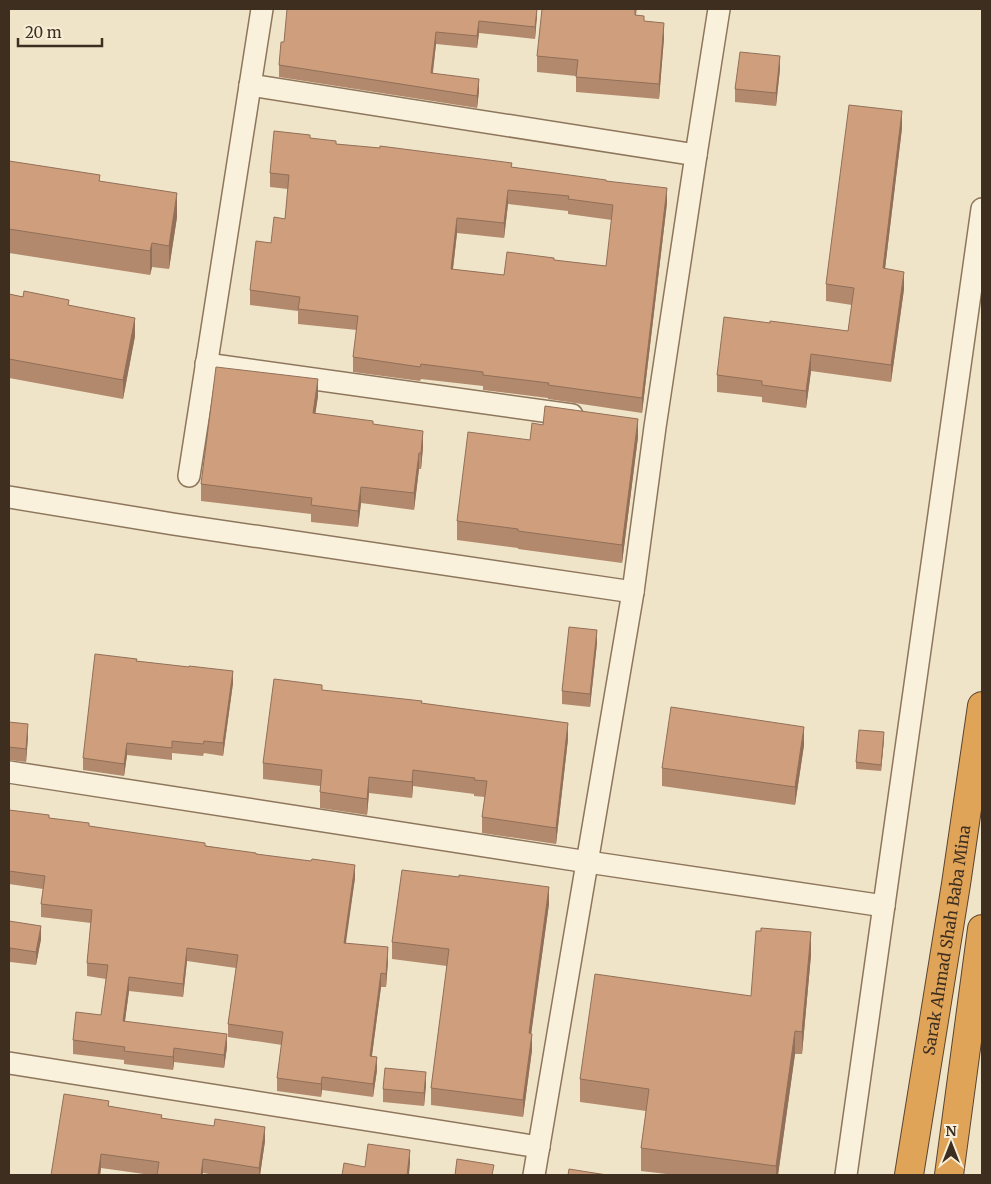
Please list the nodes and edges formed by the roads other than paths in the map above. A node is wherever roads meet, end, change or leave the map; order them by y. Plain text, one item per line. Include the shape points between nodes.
1 (262, 9) edge
2 (719, 9) edge
3 (250, 86) junction
4 (696, 155) junction
5 (982, 209) edge
6 (206, 364) junction
7 (587, 417) edge
8 (189, 476) dead end
9 (9, 497) edge
10 (633, 592) junction
11 (982, 706) edge
12 (9, 772) edge
13 (588, 862) junction
14 (884, 906) junction
15 (982, 929) edge
16 (9, 1063) edge
17 (539, 1146) junction
18 (534, 1175) edge
19 (846, 1175) edge
20 (910, 1175) edge
21 (949, 1175) edge

1 - 3 street
2 - 4 street
3 - 4 street
3 - 6 street
4 - 10 street via 646,426
5 - 14 street
6 - 7 street
6 - 8 street
9 - 10 street
10 - 13 street
11 - 20 highway, Sarak Ahmad Shah Baba Mina
12 - 13 street
13 - 14 street
13 - 17 street
14 - 19 street
15 - 21 highway
16 - 17 street
17 - 18 street

